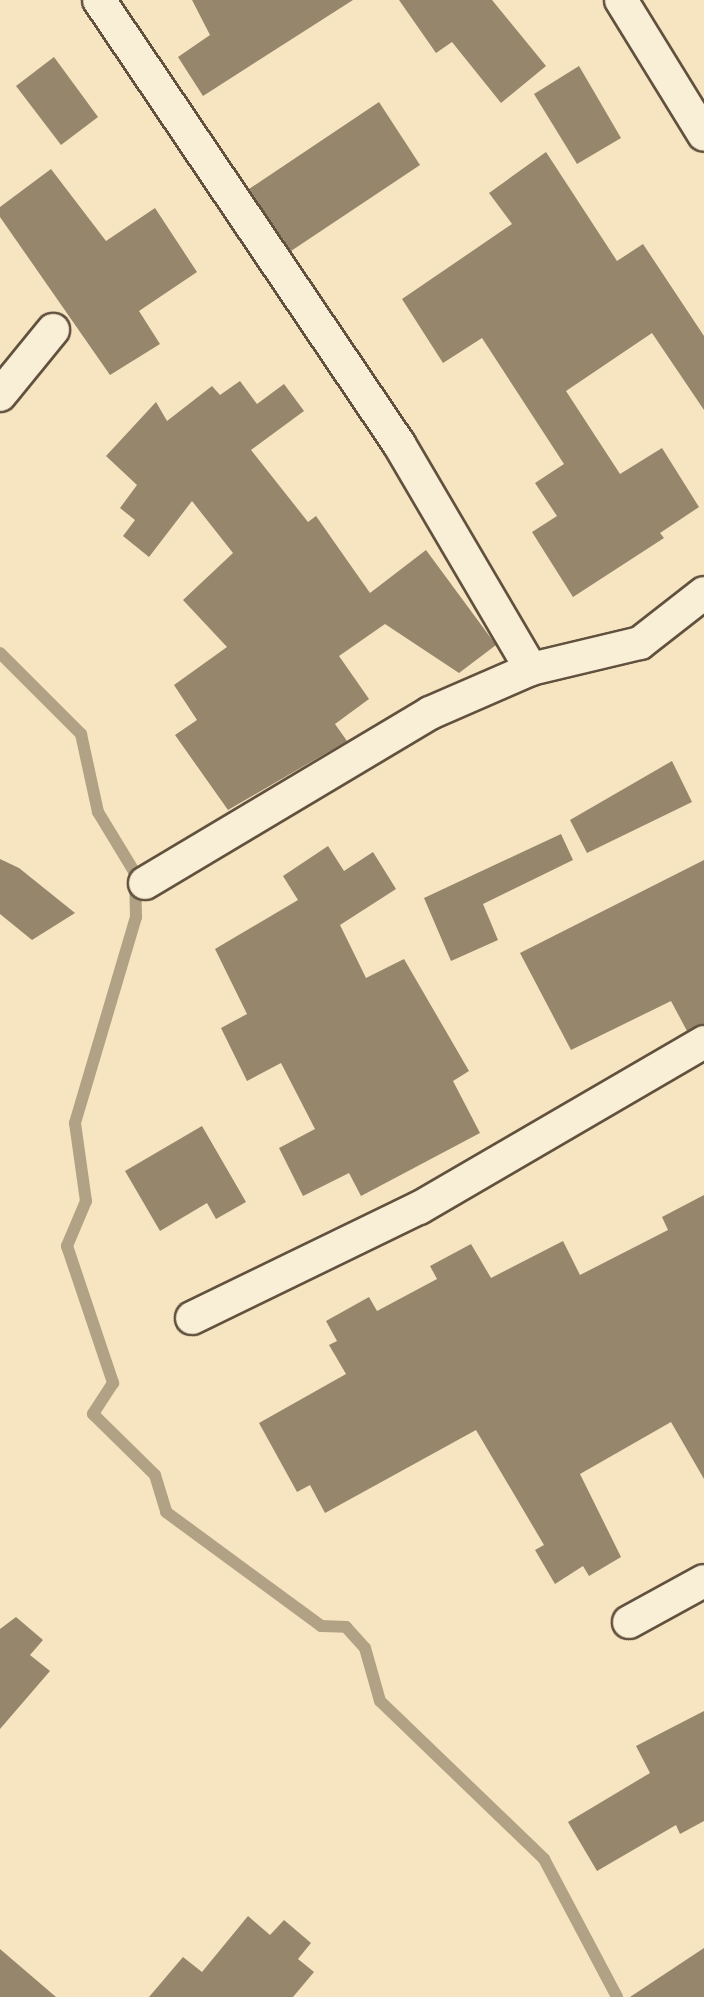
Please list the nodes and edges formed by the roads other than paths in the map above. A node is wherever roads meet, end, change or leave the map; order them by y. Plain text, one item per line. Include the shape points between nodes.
1 (99, 0) edge
2 (621, 0) edge
3 (704, 135) edge
4 (53, 330) dead end
5 (0, 395) edge
6 (704, 593) edge
7 (531, 669) junction
8 (145, 883) dead end
9 (704, 1042) edge
10 (192, 1318) dead end
11 (704, 1581) edge
12 (629, 1622) dead end

1 - 7 street via 398,444
2 - 3 street
4 - 5 street
6 - 7 street via 640,643
7 - 8 street via 430,713
9 - 10 street via 419,1208
11 - 12 street

